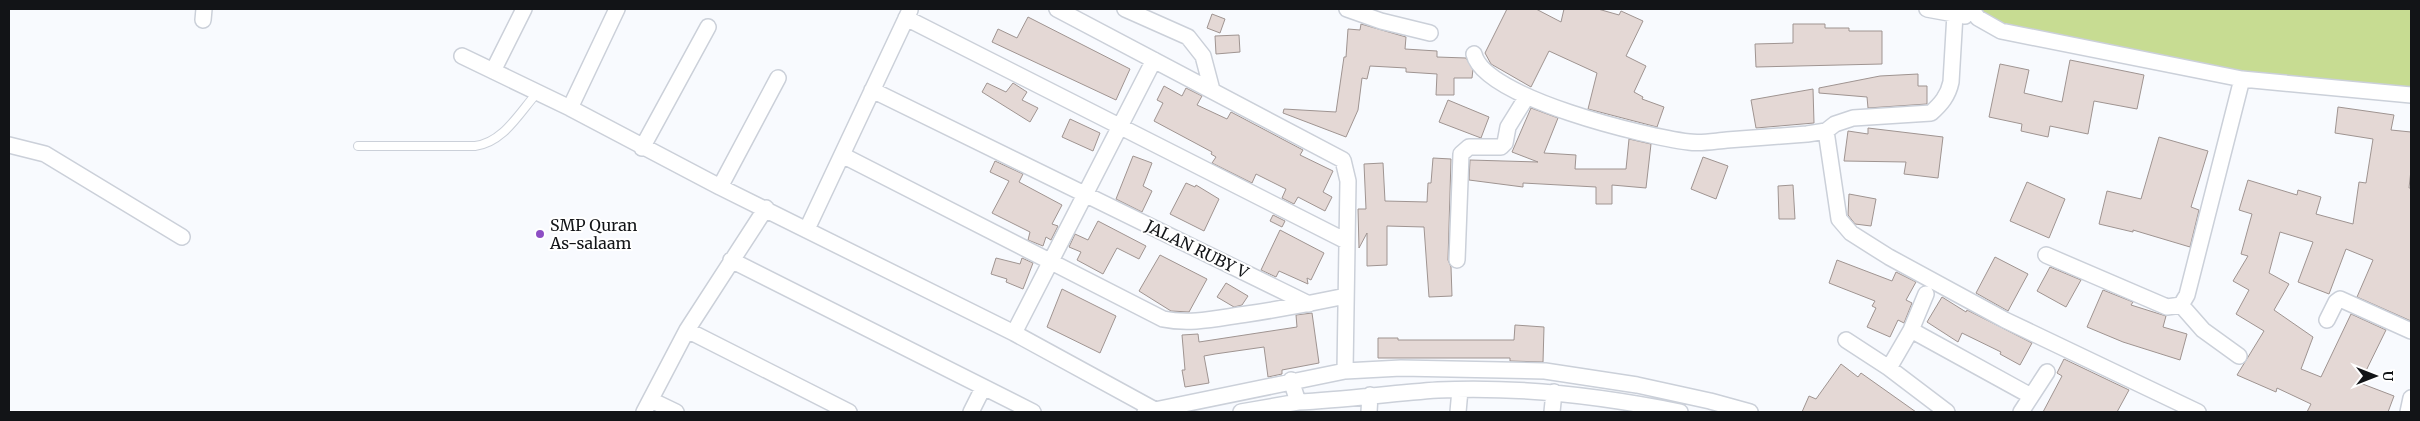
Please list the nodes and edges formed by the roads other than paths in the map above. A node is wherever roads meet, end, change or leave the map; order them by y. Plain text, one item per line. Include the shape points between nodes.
1 (524, 9) edge
2 (616, 9) edge
3 (1057, 9) edge
4 (1125, 9) edge
5 (1346, 9) edge
6 (1927, 9) edge
7 (908, 13) edge
8 (1975, 13) edge
9 (1955, 14) junction
10 (708, 27) dead end
11 (1430, 33) dead end
12 (1474, 54) dead end
13 (462, 56) dead end
14 (1154, 60) junction
15 (493, 71) junction
16 (778, 78) dead end
17 (2242, 79) junction
18 (872, 90) junction
19 (1212, 90) junction
20 (537, 93) junction
21 (2411, 95) edge
22 (1526, 98) junction
23 (570, 108) junction
24 (1120, 125) junction
25 (1826, 132) junction
26 (9, 145) edge
27 (358, 146) dead end
28 (642, 148) junction
29 (842, 155) junction
30 (720, 187) junction
31 (1085, 194) junction
32 (766, 208) junction
33 (807, 229) junction
34 (182, 237) dead end
35 (1346, 241) junction
36 (2046, 255) dead end
37 (731, 260) junction
38 (1457, 260) dead end
39 (1050, 262) junction
40 (1926, 294) dead end
41 (1346, 296) junction
42 (1310, 304) junction
43 (2181, 305) junction
44 (2327, 320) dead end
45 (687, 330) junction
46 (1911, 330) junction
47 (2411, 331) edge
48 (1014, 333) junction
49 (1846, 340) dead end
50 (2239, 356) dead end
51 (1889, 368) junction
52 (1345, 371) junction
53 (2047, 372) dead end
54 (1291, 380) junction
55 (983, 388) junction
56 (1460, 390) junction
57 (1554, 392) junction
58 (1370, 395) junction
59 (2031, 396) junction
60 (2411, 398) edge
61 (1298, 402) junction
62 (648, 406) edge
63 (1640, 408) edge
64 (1148, 411) edge
65 (676, 412) edge
66 (849, 412) edge
67 (971, 412) edge
68 (1033, 412) edge
69 (1241, 412) edge
70 (1368, 412) edge
71 (1458, 412) edge
72 (1552, 412) edge
73 (1680, 412) edge
74 (1750, 412) edge
75 (1947, 412) edge
76 (2021, 412) edge
77 (2198, 412) edge
78 (2408, 412) edge

1 - 15 street
2 - 23 street
3 - 14 street
4 - 19 street via 1188,37 1203,56
5 - 11 street
6 - 9 street
7 - 18 street
7 - 24 street
8 - 9 street
8 - 17 street via 2001,31
9 - 25 street via 1951,82 1938,107 1930,113 1853,118 1835,124
10 - 28 street
12 - 22 street via 1476,62 1486,72
13 - 15 street
14 - 19 street
14 - 24 street
15 - 20 street
16 - 30 street
17 - 21 street
17 - 43 street via 2187,295
18 - 29 street
18 - 31 street, JALAN RUBY V
19 - 35 street via 1343,160 1348,171
20 - 23 street
20 - 27 lane via 498,138 489,143 475,146
22 - 25 street via 1643,134 1691,143
22 - 38 street via 1508,126 1501,147 1469,147 1461,154
23 - 28 street
24 - 31 street
24 - 35 street
25 - 77 street via 1839,219 1851,234 2005,320
26 - 34 street via 45,154
28 - 30 street
29 - 33 street
29 - 39 street
30 - 32 street
31 - 39 street
31 - 42 street, JALAN RUBY V
32 - 33 street
32 - 37 street
33 - 48 street
35 - 41 street
36 - 43 street via 2166,307
37 - 45 street
37 - 55 street
39 - 42 street via 1163,318 1181,322
39 - 48 street
40 - 46 street
41 - 42 street
41 - 52 street
43 - 50 street via 2203,330
44 - 47 street via 2340,299
45 - 62 street
45 - 66 street
46 - 51 street
46 - 59 street
48 - 64 street
49 - 51 street
51 - 75 street
52 - 54 street
52 - 74 street via 1401,368 1544,371 1637,385
53 - 59 street
54 - 61 street
54 - 64 street
55 - 67 street
55 - 68 street
56 - 57 street
56 - 58 street
56 - 71 street
57 - 63 street
57 - 72 street
58 - 61 street
58 - 70 street
59 - 76 street
60 - 78 street
61 - 69 street
62 - 65 street
63 - 73 street

